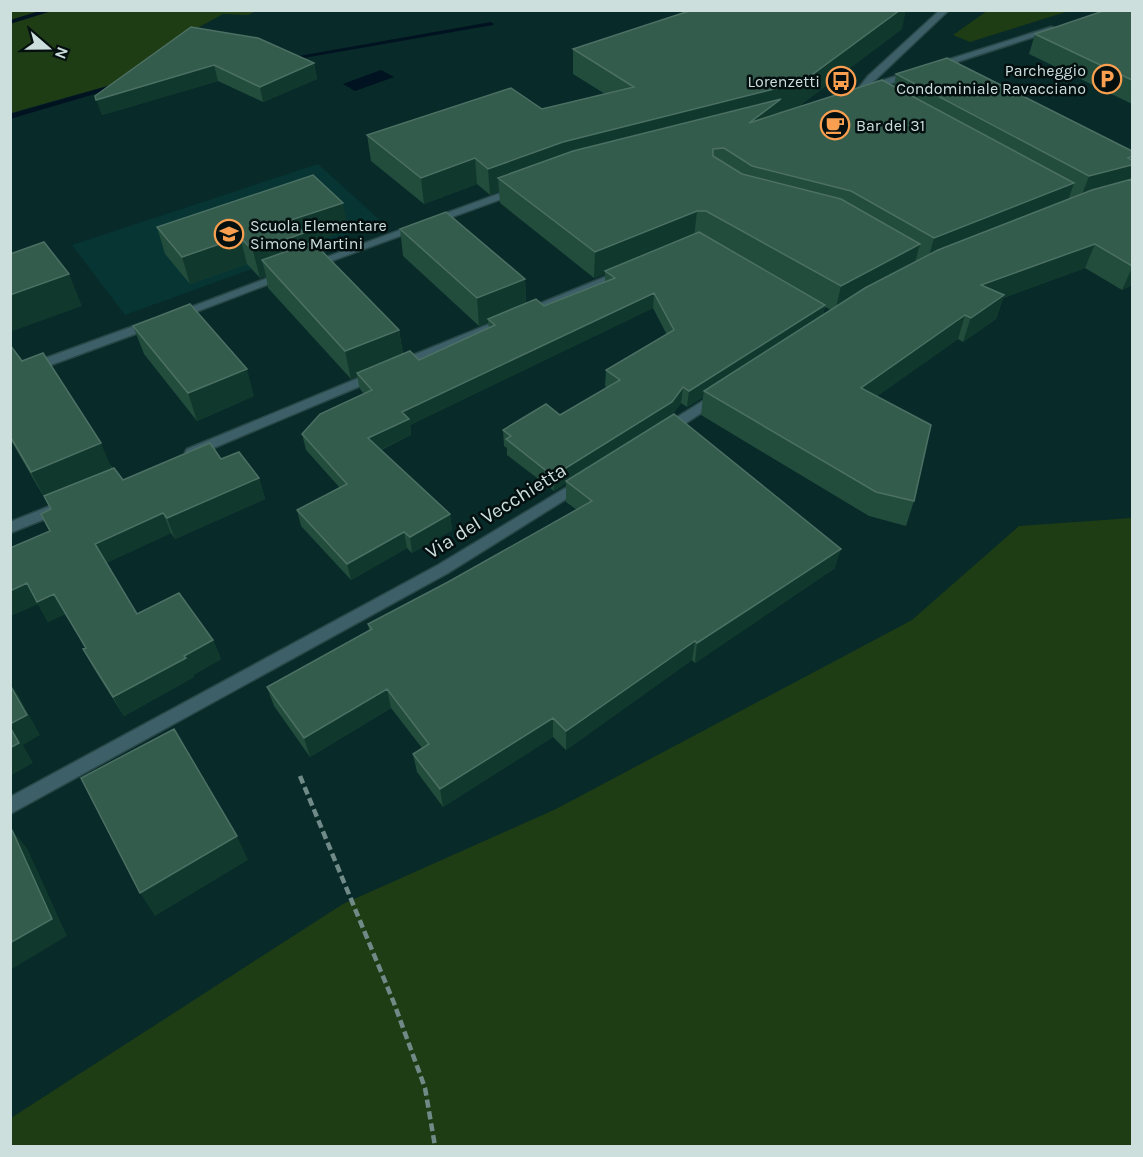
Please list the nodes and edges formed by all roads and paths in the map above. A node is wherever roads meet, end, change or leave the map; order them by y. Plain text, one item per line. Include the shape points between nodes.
1 (945, 10) edge
2 (1060, 27) edge
3 (857, 92) junction
4 (875, 98) edge
5 (526, 187) edge
6 (633, 268) edge
7 (10, 376) edge
8 (733, 386) edge
9 (655, 436) edge
10 (184, 455) edge
11 (597, 474) edge
12 (75, 501) edge
13 (10, 528) edge
14 (300, 776) dead end
15 (10, 806) edge
16 (435, 1146) edge

1 - 3 street
2 - 3 street
3 - 4 street
5 - 7 street
6 - 10 street
8 - 9 street
11 - 15 street, Via del Vecchietta via 443,569
12 - 13 street
14 - 16 path via 394,1003 425,1089

